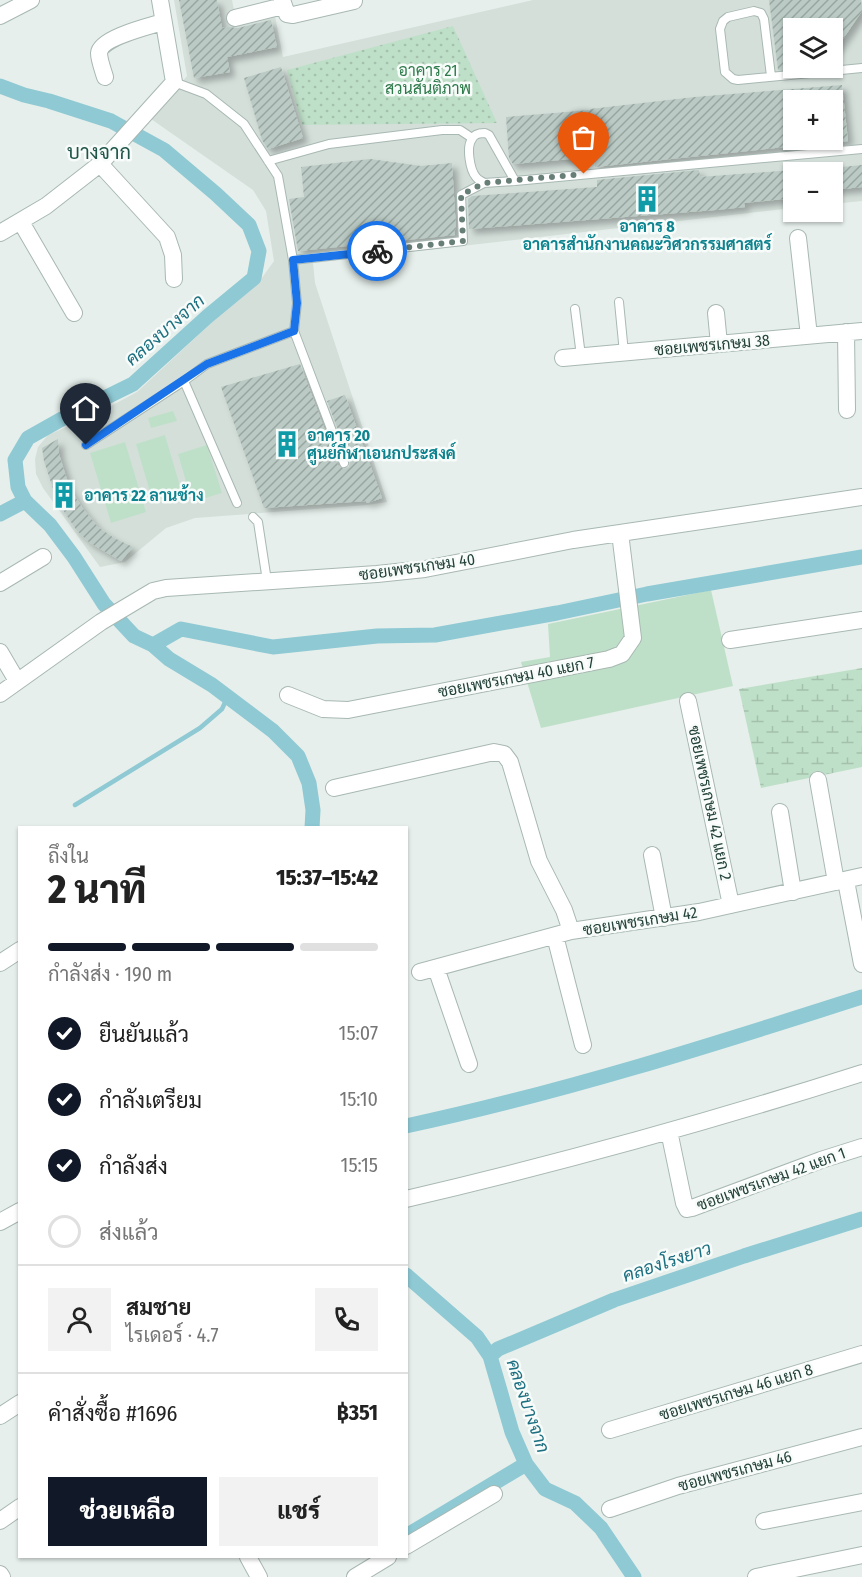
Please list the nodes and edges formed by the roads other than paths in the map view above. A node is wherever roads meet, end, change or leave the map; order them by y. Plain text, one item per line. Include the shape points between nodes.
1 (31, 0) edge
2 (160, 0) edge
3 (354, 1) edge
4 (283, 3) edge
5 (0, 16) edge
6 (235, 18) dead end
7 (163, 22) junction
8 (862, 68) edge
9 (771, 76) junction
10 (105, 77) dead end
11 (174, 82) junction
12 (472, 138) junction
13 (862, 149) edge
14 (268, 160) junction
15 (100, 164) junction
16 (515, 180) junction
17 (484, 183) junction
18 (21, 222) junction
19 (0, 233) edge
20 (798, 238) dead end
21 (293, 260) junction
22 (174, 279) dead end
23 (618, 302) dead end
24 (575, 309) dead end
25 (74, 313) dead end
26 (716, 313) dead end
27 (294, 331) junction
28 (854, 331) edge
29 (809, 336) junction
30 (719, 344) junction
31 (624, 352) junction
32 (581, 356) junction
33 (563, 358) dead end
34 (184, 381) junction
35 (848, 410) dead end
36 (86, 445) dead end
37 (344, 464) dead end
38 (862, 497) edge
39 (237, 502) dead end
40 (253, 517) dead end
41 (620, 533) junction
42 (43, 557) dead end
43 (267, 581) junction
44 (0, 583) edge
45 (862, 620) edge
46 (730, 640) dead end
47 (0, 652) edge
48 (16, 681) junction
49 (0, 694) edge
50 (288, 695) dead end
51 (688, 701) dead end
52 (818, 780) dead end
53 (334, 788) dead end
54 (780, 812) dead end
55 (651, 855) dead end
56 (848, 880) edge
57 (793, 892) junction
58 (732, 905) junction
59 (664, 918) junction
60 (858, 927) edge
61 (563, 934) junction
62 (18, 951) edge
63 (0, 963) edge
64 (862, 964) edge
65 (583, 1045) dead end
66 (469, 1064) dead end
67 (862, 1073) edge
68 (669, 1131) junction
69 (862, 1147) edge
70 (408, 1199) edge
71 (18, 1212) edge
72 (0, 1222) edge
73 (862, 1354) edge
74 (18, 1404) edge
75 (0, 1416) edge
76 (610, 1430) dead end
77 (862, 1437) edge
78 (494, 1494) dead end
79 (862, 1502) edge
80 (18, 1508) edge
81 (610, 1509) dead end
82 (0, 1521) edge
83 (764, 1521) dead end
84 (408, 1545) edge
85 (862, 1555) edge
86 (249, 1558) edge
87 (386, 1558) edge
88 (259, 1577) edge
89 (355, 1577) edge
90 (756, 1577) edge

1 - 5 street
2 - 7 street
3 - 4 street via 293,15 287,14
4 - 6 street
7 - 10 street via 102,46 99,54
7 - 11 street
8 - 9 lane
9 - 9 lane via 761,12 728,17 720,29 725,72 738,80
11 - 14 lane via 206,94 244,124
11 - 15 street
12 - 14 lane via 460,130 442,130 329,144
12 - 16 lane via 478,133 489,135
12 - 17 lane via 471,167
13 - 16 lane
14 - 21 lane via 278,176
15 - 18 street
15 - 22 street via 167,237
16 - 17 lane
17 - 21 lane via 461,195 463,241
18 - 19 street
18 - 25 street
20 - 29 street
21 - 27 lane via 297,303
23 - 31 lane
24 - 32 lane
26 - 30 street
27 - 34 lane via 207,364
27 - 37 lane
28 - 29 street, ซอยเพชรเกษม 38
28 - 35 street
29 - 30 street, ซอยเพชรเกษม 38
30 - 31 street, ซอยเพชรเกษม 38
31 - 32 street, ซอยเพชรเกษม 38
32 - 33 street, ซอยเพชรเกษม 38
34 - 36 lane
34 - 39 lane
38 - 41 street, ซอยเพชรเกษม 40
40 - 43 lane via 258,522
41 - 43 street, ซอยเพชรเกษม 40 via 425,569
41 - 50 street, ซอยเพชรเกษม 40 แยก 7 via 633,638 622,654 348,710 323,709
42 - 44 street
43 - 48 street, ซอยเพชรเกษม 40 via 153,591 100,622
45 - 46 street
47 - 48 street
48 - 49 street, ซอยเพชรเกษม 40
51 - 58 street, ซอยเพชรเกษม 42 แยก 2
52 - 56 street
53 - 61 street via 504,753 539,861 564,910
54 - 57 street
55 - 59 street
56 - 57 street, ซอยเพชรเกษม 42
56 - 60 street
57 - 58 street, ซอยเพชรเกษม 42
58 - 59 street, ซอยเพชรเกษม 42
59 - 61 street, ซอยเพชรเกษม 42
60 - 64 street
61 - 65 street
61 - 66 street, ซอยเพชรเกษม 42 via 428,970
62 - 63 street
67 - 68 street
68 - 69 street, ซอยเพชรเกษม 42 แยก 1 via 687,1209
68 - 70 street
71 - 72 street
73 - 76 street, ซอยเพชรเกษม 46 แยก 8
74 - 75 street
77 - 81 street, ซอยเพชรเกษม 46 via 678,1486
78 - 84 street
79 - 83 street
80 - 82 street
85 - 90 street
86 - 88 street
87 - 89 street

